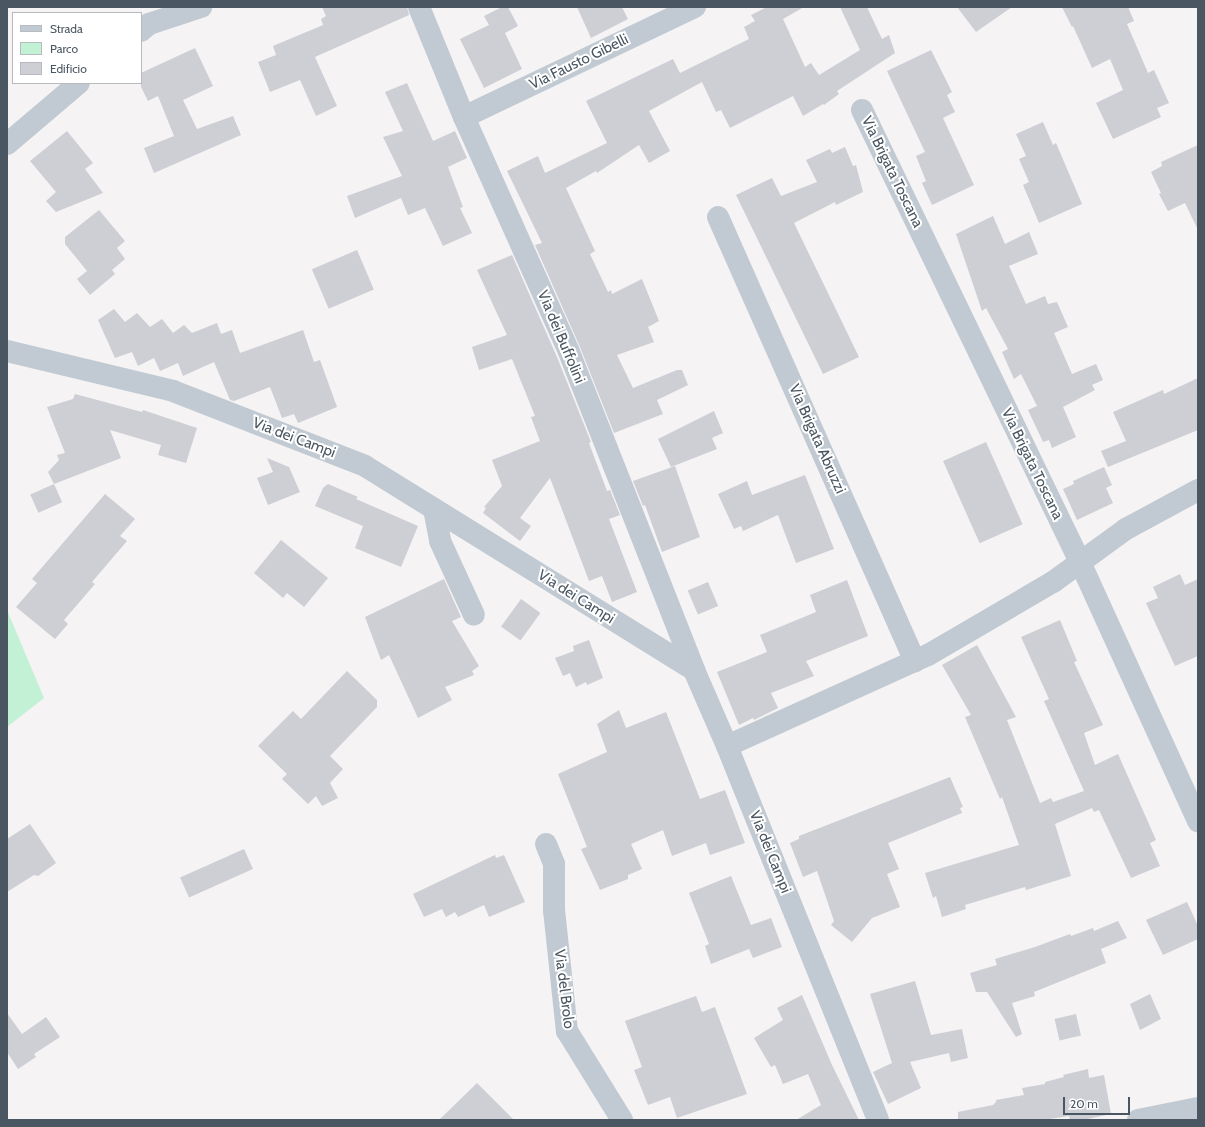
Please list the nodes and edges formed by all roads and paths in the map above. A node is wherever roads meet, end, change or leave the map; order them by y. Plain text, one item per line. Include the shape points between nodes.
1 (201, 7) edge
2 (419, 7) edge
3 (695, 7) edge
4 (142, 30) edge
5 (78, 84) edge
6 (862, 110) dead end
7 (464, 117) junction
8 (7, 144) edge
9 (718, 217) dead end
10 (7, 351) edge
11 (1198, 490) edge
12 (434, 509) junction
13 (1080, 562) junction
14 (474, 614) dead end
15 (915, 661) junction
16 (694, 670) junction
17 (727, 746) junction
18 (1198, 820) edge
19 (546, 844) dead end
20 (1198, 1108) edge
21 (622, 1120) edge
22 (878, 1120) edge
23 (1138, 1120) edge

1 - 4 street via 149,24
2 - 7 street, Via dei Buffolini
3 - 7 street, Via Fausto Gibelli
5 - 8 street
6 - 13 street, Via Brigata Toscana
7 - 16 street, Via dei Buffolini via 569,352
9 - 15 street, Via Brigata Abruzzi
10 - 12 street, Via dei Campi via 173,391 365,466
11 - 13 street via 1126,529
12 - 14 street via 440,541
12 - 16 street, Via dei Campi
13 - 15 street via 1052,582
13 - 18 street, Via Brigata Toscana
15 - 17 street
16 - 17 street, Via dei Campi
17 - 22 street, Via dei Campi
19 - 21 street, Via del Brolo via 554,864 554,910 567,1031
20 - 23 street

